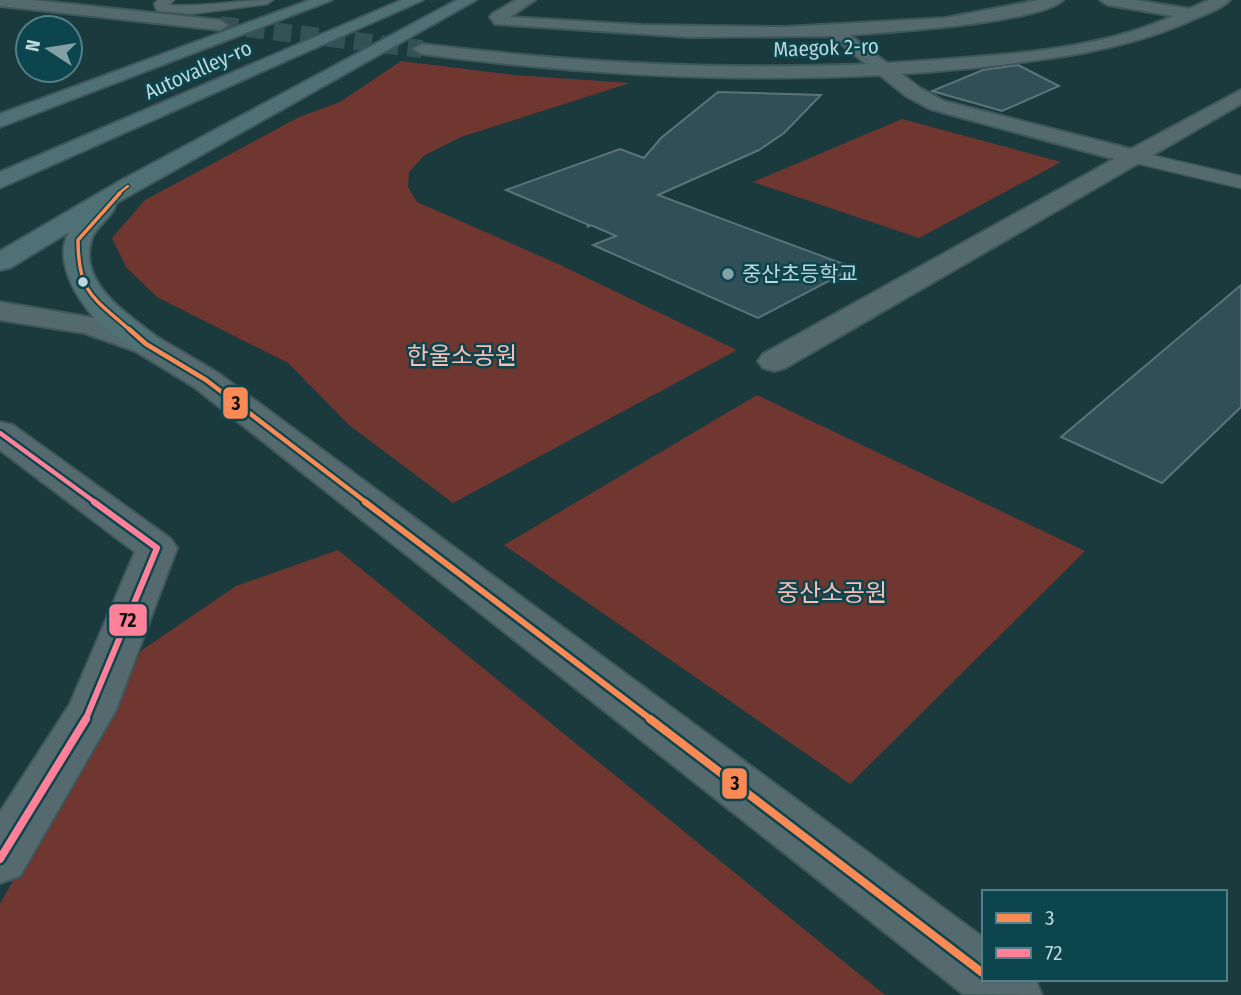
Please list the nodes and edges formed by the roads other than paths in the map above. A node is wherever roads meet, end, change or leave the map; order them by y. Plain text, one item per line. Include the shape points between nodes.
1 (168, 0) edge
2 (267, 0) edge
3 (324, 0) edge
4 (371, 0) edge
5 (415, 0) edge
6 (468, 0) edge
7 (527, 0) edge
8 (1055, 0) edge
9 (1108, 0) edge
10 (1223, 0) edge
11 (0, 1) edge
12 (1191, 14) junction
13 (1216, 18) dead end
14 (220, 25) tunnel mouth
15 (835, 31) junction
16 (269, 43) dead end
17 (422, 49) tunnel mouth
18 (886, 69) junction
19 (1241, 96) edge
20 (0, 121) edge
21 (1134, 157) junction
22 (0, 181) edge
23 (1241, 182) edge
24 (128, 186) junction
25 (0, 262) edge
26 (0, 311) edge
27 (146, 344) junction
28 (774, 361) dead end
29 (0, 433) edge
30 (0, 859) edge
31 (982, 972) edge
32 (993, 981) edge
33 (1011, 995) edge

1 - 2 lane via 160,4 162,8 192,10
3 - 20 highway
4 - 16 highway, Autovalley-ro
5 - 22 highway, Autovalley-ro
6 - 24 highway
7 - 15 street via 498,17 501,21 649,32
8 - 15 street via 971,18
9 - 12 street
10 - 12 street, Maegok 2-ro
11 - 14 street
12 - 13 street
12 - 18 street, Maegok 2-ro via 1160,28 1072,50
15 - 18 street
17 - 18 street, Maegok 2-ro via 642,71
18 - 21 street via 937,105
19 - 21 street
21 - 23 lane
21 - 28 street
24 - 25 highway
24 - 27 highway via 78,240 78,266 86,291
26 - 27 street via 89,325
27 - 31 street via 206,380
29 - 30 street via 157,548 92,710
32 - 33 street

